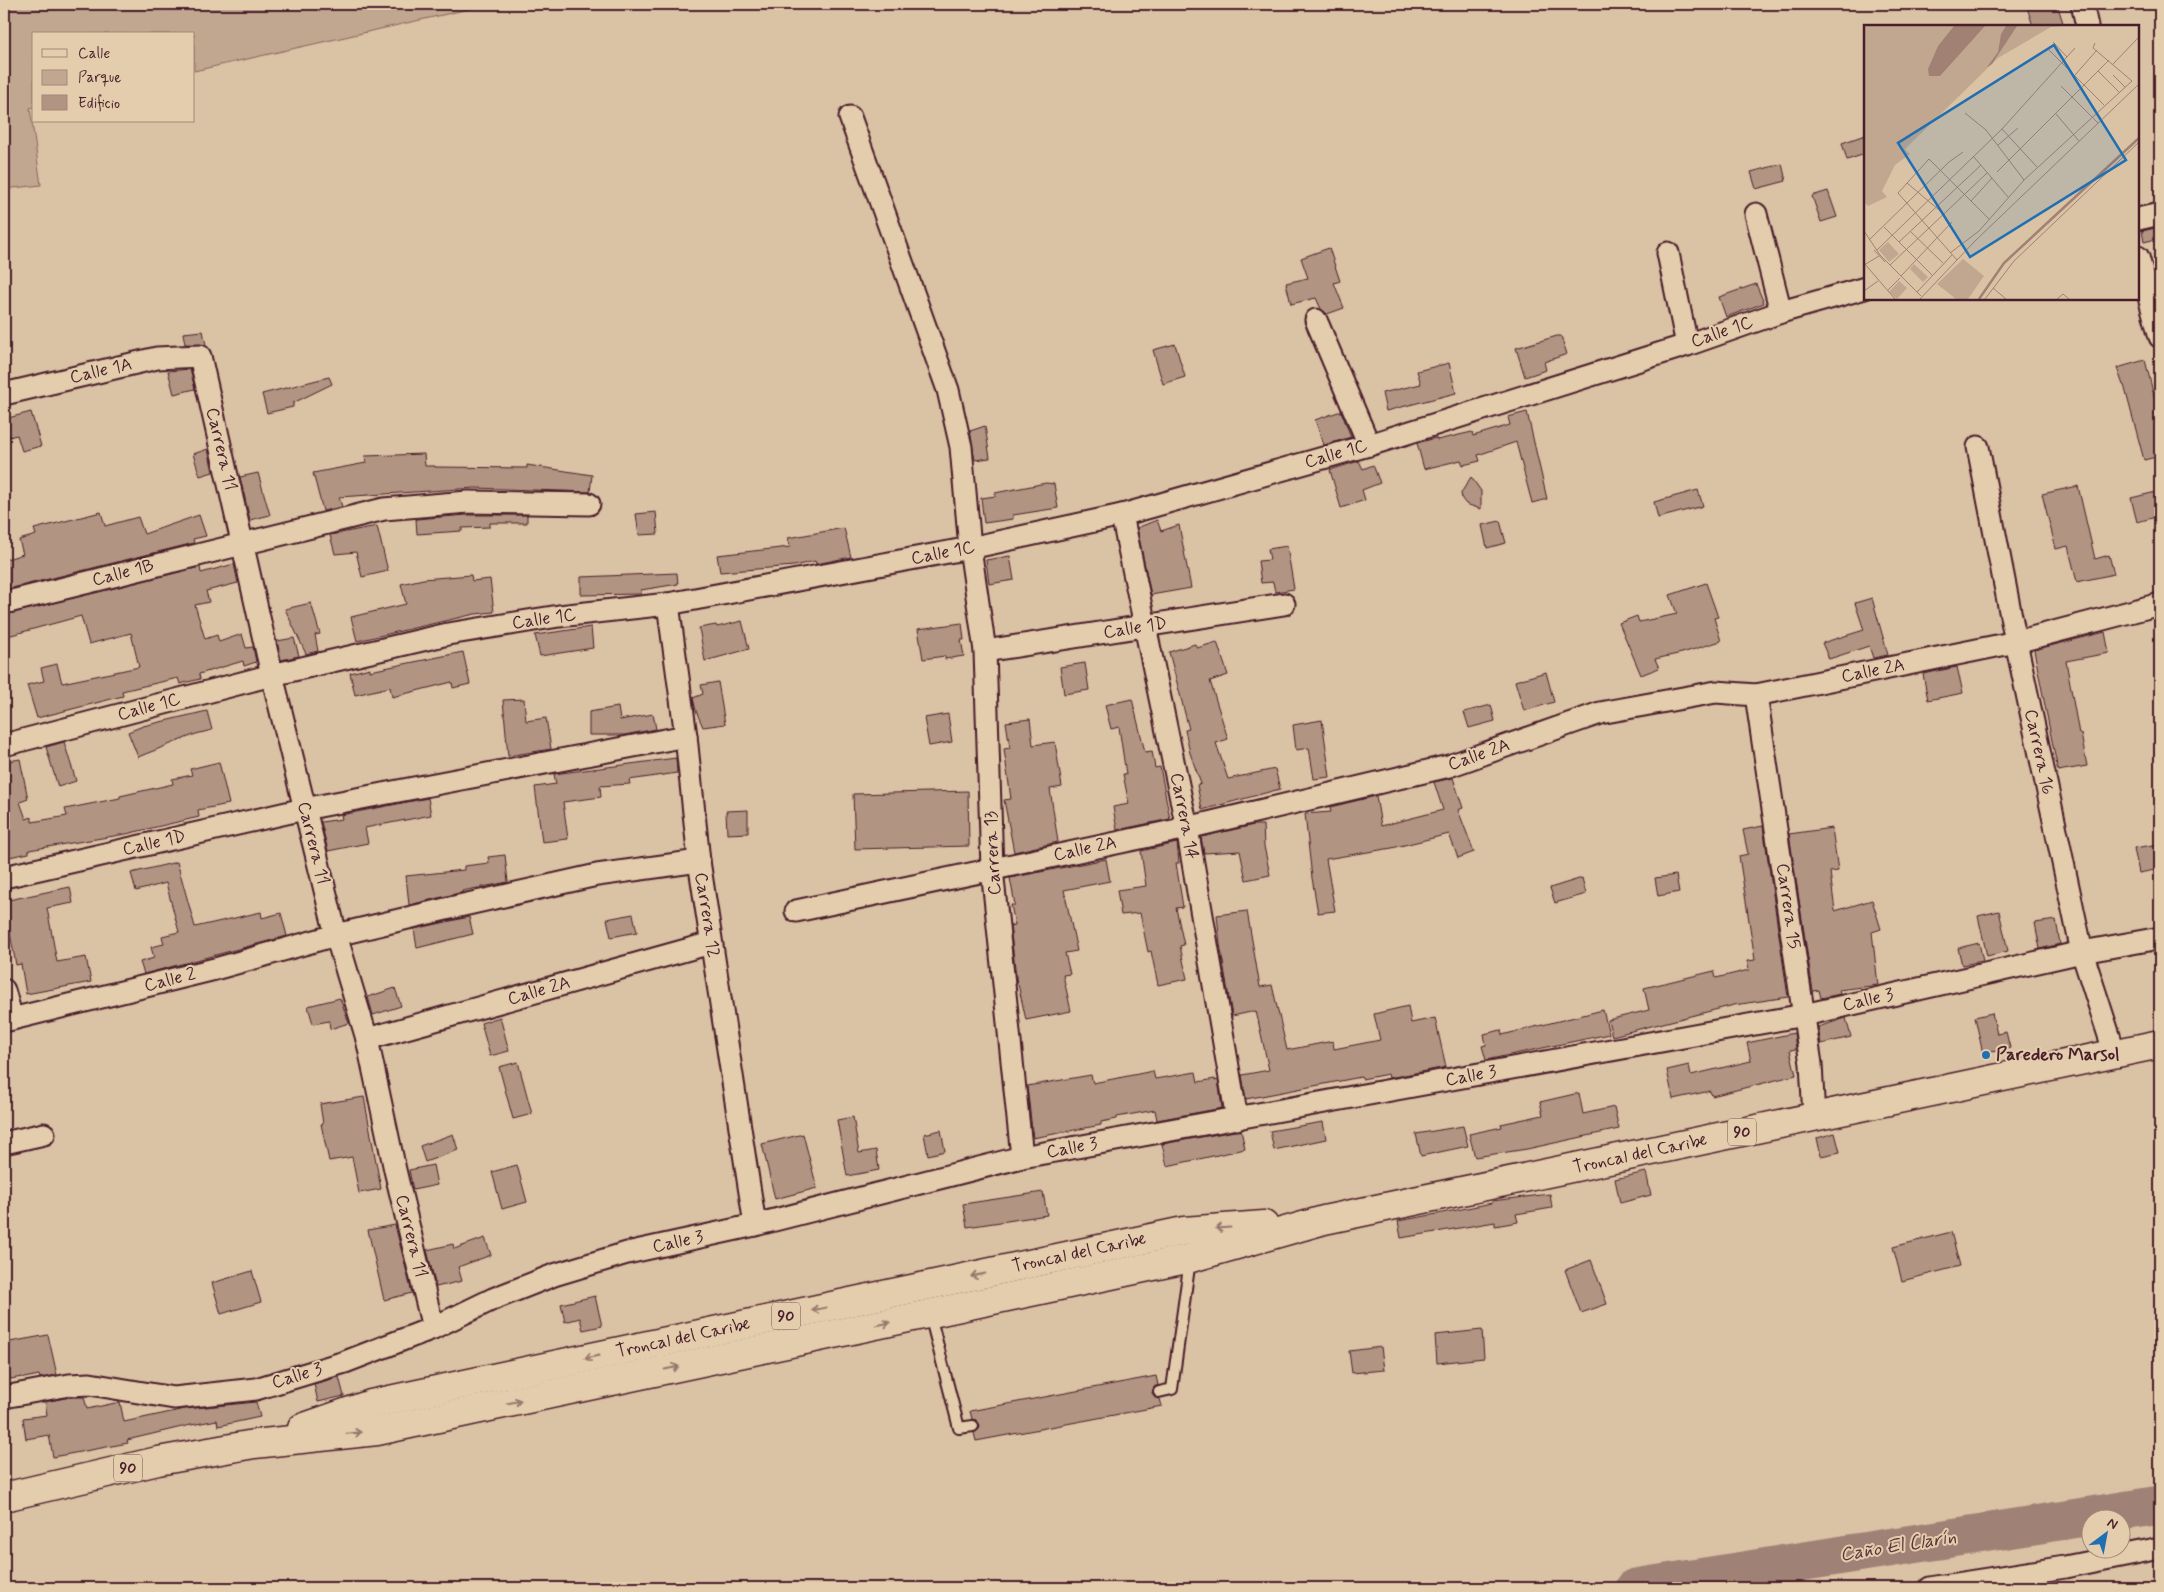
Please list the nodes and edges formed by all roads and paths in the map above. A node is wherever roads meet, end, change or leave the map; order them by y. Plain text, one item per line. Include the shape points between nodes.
1 (2082, 4) edge
2 (2087, 25) edge
3 (850, 117) dead end
4 (1756, 214) dead end
5 (2160, 214) edge
6 (2139, 219) edge
7 (1668, 253) dead end
8 (2139, 261) edge
9 (1864, 288) edge
10 (1781, 312) junction
11 (1316, 320) dead end
12 (2160, 337) edge
13 (1687, 344) junction
14 (200, 356) joint
15 (4, 394) edge
16 (1369, 445) junction
17 (1978, 447) dead end
18 (589, 504) dead end
19 (1122, 515) junction
20 (242, 543) junction
21 (970, 548) junction
22 (4, 603) edge
23 (668, 604) junction
24 (1284, 604) dead end
25 (2160, 604) edge
26 (1144, 627) junction
27 (2016, 642) junction
28 (985, 651) junction
29 (272, 674) junction
30 (1756, 695) junction
31 (686, 736) junction
32 (4, 745) edge
33 (304, 809) junction
34 (1187, 828) junction
35 (698, 861) junction
36 (992, 870) junction
37 (4, 877) edge
38 (796, 911) dead end
39 (336, 935) junction
40 (2160, 938) edge
41 (711, 942) junction
42 (2082, 952) junction
43 (4, 990) edge
44 (1804, 1014) junction
45 (8, 1020) edge
46 (367, 1039) junction
47 (2160, 1044) edge
48 (2115, 1054) junction
49 (1814, 1117) junction
50 (1237, 1118) junction
51 (44, 1134) dead end
52 (4, 1143) edge
53 (1022, 1157) junction
54 (1324, 1220) junction
55 (756, 1225) junction
56 (1191, 1258) junction
57 (930, 1314) junction
58 (433, 1328) junction
59 (1159, 1392) dead end
60 (4, 1397) edge
61 (973, 1426) dead end
62 (254, 1444) junction
63 (4, 1497) edge
64 (2160, 1548) edge
65 (1930, 1588) edge

1 - 2 street
3 - 21 street, Carrera 13 via 953,406 961,447
4 - 10 street
5 - 6 street
7 - 13 street
8 - 12 street
9 - 10 street, Calle 1C
10 - 13 street, Calle 1C
11 - 16 street
13 - 16 street, Calle 1C
14 - 15 street, Calle 1A via 157,358
14 - 20 street, Carrera 11
16 - 19 street, Calle 1C
17 - 27 street, Carrera 16
18 - 20 street, Calle 1B via 468,502 384,509
19 - 21 street, Calle 1C
19 - 26 street, Carrera 14
20 - 22 street, Calle 1B
20 - 29 street, Carrera 11
21 - 23 street, Calle 1C
21 - 28 street, Carrera 13
23 - 29 street, Calle 1C via 559,616 448,634
23 - 31 street, Carrera 12
24 - 26 street, Calle 1D
25 - 27 street, Calle 2A
26 - 28 street, Calle 1D
26 - 34 street, Carrera 14
27 - 30 street, Calle 2A
27 - 42 street, Carrera 16
28 - 36 street, Carrera 13
29 - 32 street, Calle 1C
29 - 33 street, Carrera 11
30 - 34 street, Calle 2A via 1716,692 1600,713 1448,766
30 - 44 street, Carrera 15
31 - 33 street, Calle 1D
31 - 35 street, Carrera 12
33 - 37 street, Calle 1D
33 - 39 street, Carrera 11
34 - 36 street, Calle 2A
34 - 50 street, Carrera 14
35 - 39 street, Calle 2 via 597,874
35 - 41 street, Carrera 12
36 - 38 street, Calle 2A
36 - 53 street, Carrera 13
39 - 45 street, Calle 2 via 215,969
39 - 46 street, Carrera 11
40 - 42 street, Calle 3
41 - 46 street, Calle 2A
41 - 55 street, Carrera 12
42 - 44 street, Calle 3
42 - 48 street, Carrera 16
43 - 45 street
44 - 49 street, Carrera 15
44 - 50 street, Calle 3
46 - 58 street, Carrera 11
47 - 48 highway, Troncal del Caribe / 90
48 - 49 highway, Troncal del Caribe / 90
49 - 54 highway, Troncal del Caribe / 90
50 - 53 street, Calle 3
51 - 52 street
53 - 55 street, Calle 3
54 - 56 highway, Troncal del Caribe / 90
54 -> 62 highway, Troncal del Caribe / 90 via 1174,1233 371,1404
55 - 58 street, Calle 3 via 628,1253 554,1275
56 - 57 highway, Troncal del Caribe / 90
56 - 59 lane via 1172,1389
57 - 61 lane via 959,1428
62 -> 57 highway, Troncal del Caribe / 90 via 377,1431
58 - 60 street, Calle 3 via 345,1362 256,1388 174,1398 90,1384
62 - 63 highway, Troncal del Caribe / 90 via 158,1461
64 - 65 street

